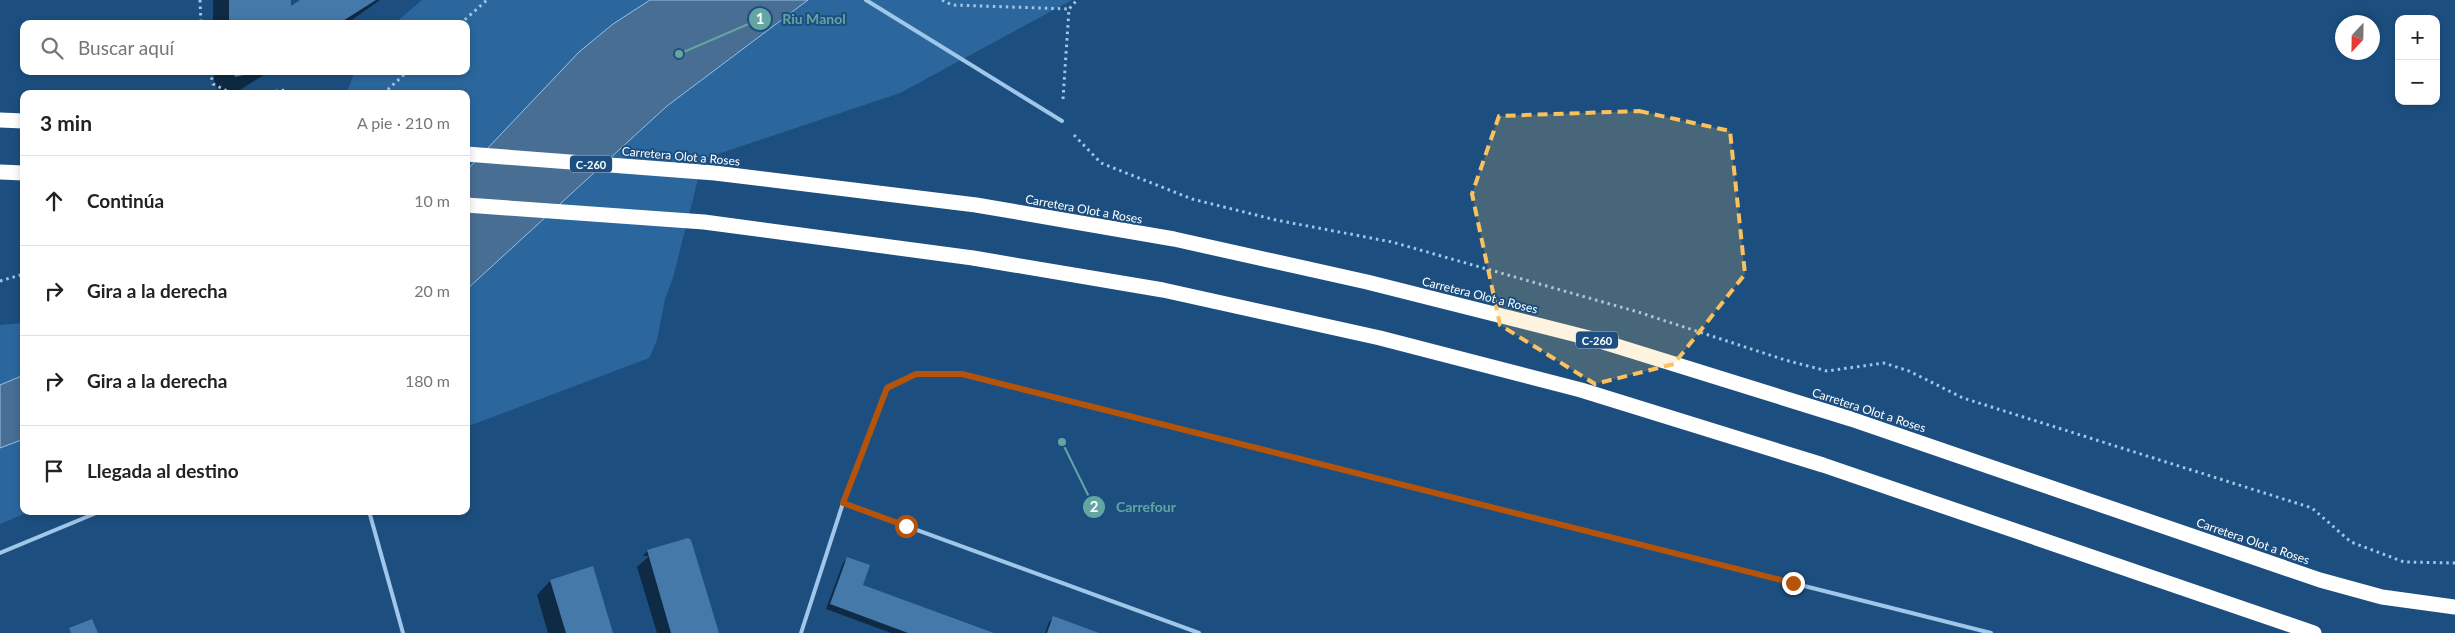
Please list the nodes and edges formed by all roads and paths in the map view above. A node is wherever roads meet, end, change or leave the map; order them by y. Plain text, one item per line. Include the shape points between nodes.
1 (200, 0) edge
2 (487, 0) edge
3 (866, 0) edge
4 (942, 0) edge
5 (1077, 0) edge
6 (1069, 9) junction
7 (201, 20) edge
8 (464, 20) edge
9 (211, 75) edge
10 (404, 75) edge
11 (225, 90) edge
12 (387, 90) edge
13 (0, 120) edge
14 (20, 122) edge
15 (1062, 122) junction
16 (470, 154) edge
17 (0, 172) edge
18 (20, 173) edge
19 (470, 205) edge
20 (20, 275) edge
21 (0, 281) edge
22 (843, 503) junction
23 (91, 515) edge
24 (370, 515) edge
25 (0, 553) edge
26 (2455, 563) edge
27 (2455, 607) edge
28 (403, 633) edge
29 (801, 633) edge
30 (1199, 633) edge
31 (1991, 633) edge
32 (2314, 633) edge

1 - 7 path
2 - 8 path
3 - 15 lane
4 - 6 path via 952,5
5 - 6 path
6 - 15 path
9 - 11 path via 213,84
10 - 12 path
13 - 14 highway
15 - 26 path via 1101,163 1192,199 1276,220 1392,242 1638,312 1827,371 1884,363 1909,371 1972,401 2312,508 2351,542 2404,562
16 - 27 highway, Carretera Olot a Roses / C-260 via 715,173 976,205 1174,240 1367,282 1597,340 1823,410 2320,580 2382,596
17 - 18 highway
19 - 32 highway via 704,222 973,258 1125,284 1380,338 1581,390 1823,465
20 - 21 path
22 - 29 lane
22 - 30 lane
22 - 31 lane via 887,388 916,374 962,374
23 - 25 lane
24 - 28 lane

